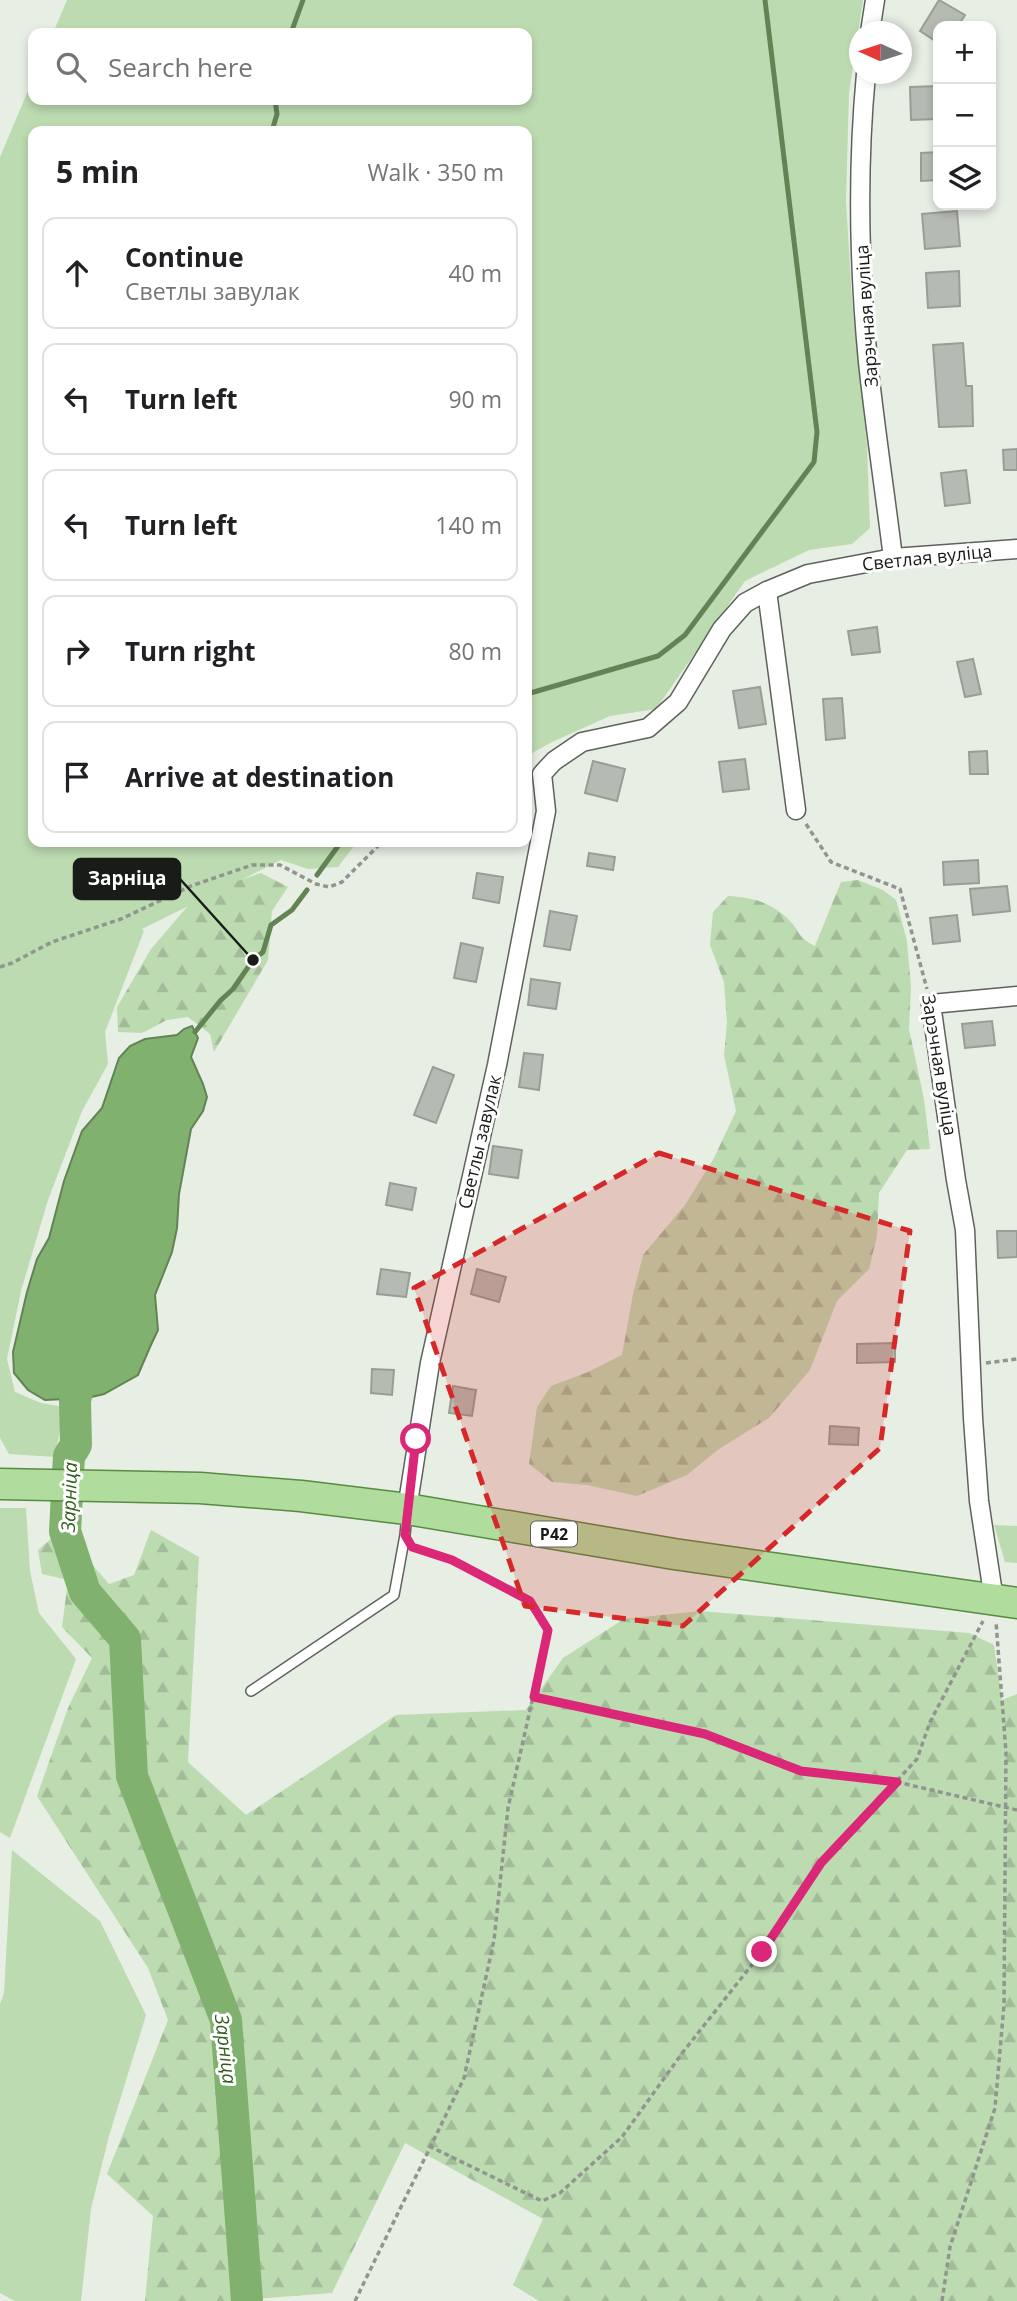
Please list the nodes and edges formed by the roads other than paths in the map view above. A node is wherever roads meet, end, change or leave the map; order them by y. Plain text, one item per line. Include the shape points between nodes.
1 (875, 0) edge
2 (872, 21) edge
3 (865, 84) edge
4 (1017, 549) edge
5 (893, 558) junction
6 (767, 591) junction
7 (542, 774) joint
8 (796, 810) road end
9 (1017, 996) edge
10 (0, 1483) edge
11 (407, 1510) junction
12 (1006, 1602) edge
13 (251, 1691) dead end

1 - 2 street
3 - 5 street, Зарэчная вуліца via 861,229 868,361
4 - 5 street, Светлая вуліца
5 - 6 street, Светлая вуліца via 808,574
6 - 7 street, Светлая вуліца via 745,603 722,629 678,702 648,728 582,742
6 - 8 street
7 - 11 street, Светлы завулак via 546,811 497,1065 430,1363
9 - 12 street, Зарэчная вуліца via 931,1004 965,1230 979,1501
10 - 11 main road, Р42 via 200,1488
11 - 12 main road, Р42
11 - 13 lane via 394,1595

